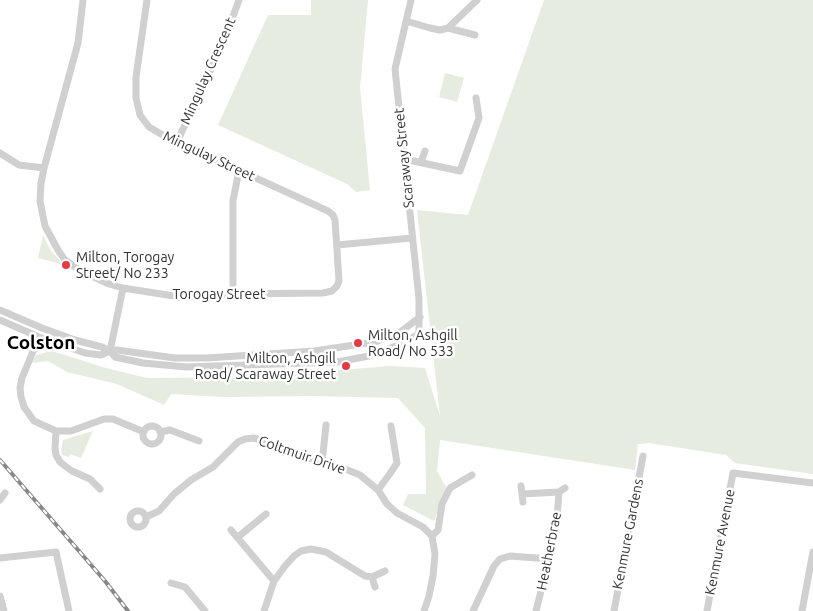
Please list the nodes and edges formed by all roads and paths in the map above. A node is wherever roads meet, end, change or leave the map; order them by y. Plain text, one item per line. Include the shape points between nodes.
1 (83, 0) edge
2 (147, 0) edge
3 (239, 0) edge
4 (412, 0) edge
5 (477, 0) edge
6 (406, 21) junction
7 (448, 28) junction
8 (475, 35) dead end
9 (476, 98) dead end
10 (177, 142) junction
11 (425, 151) dead end
12 (0, 153) edge
13 (404, 159) junction
14 (420, 162) junction
15 (44, 168) junction
16 (238, 171) junction
17 (412, 238) junction
18 (337, 245) junction
19 (123, 288) junction
20 (233, 294) junction
21 (0, 310) edge
22 (420, 317) junction
23 (0, 320) edge
24 (39, 337) junction
25 (110, 351) junction
26 (326, 425) dead end
27 (391, 426) dead end
28 (56, 431) junction
29 (144, 432) junction
30 (160, 432) junction
31 (199, 441) dead end
32 (643, 456) dead end
33 (322, 463) junction
34 (472, 475) dead end
35 (813, 483) edge
36 (100, 489) dead end
37 (378, 490) junction
38 (522, 494) dead end
39 (266, 514) dead end
40 (146, 516) dead end
41 (231, 530) dead end
42 (432, 536) junction
43 (238, 537) junction
44 (813, 552) edge
45 (0, 558) edge
46 (549, 559) junction
47 (385, 570) dead end
48 (187, 577) dead end
49 (372, 577) junction
50 (274, 581) junction
51 (171, 583) dead end
52 (185, 587) junction
53 (375, 587) dead end
54 (0, 596) edge
55 (475, 610) edge
56 (4, 611) edge
57 (69, 611) edge
58 (205, 611) edge
59 (264, 611) edge
60 (424, 611) edge
61 (536, 611) edge
62 (614, 611) edge
63 (707, 611) edge
64 (802, 611) edge

1 - 15 street, Torogay Street via 78,43
2 - 10 street, Mingulay Street via 136,98 140,116 149,127
3 - 10 street, Mingulay Crescent via 224,41
4 - 6 street, Scaraway Street
5 - 7 street
6 - 7 street via 440,30
6 - 13 street, Scaraway Street via 395,69
7 - 8 street
9 - 14 street via 479,118 460,171
10 - 16 street, Mingulay Street
11 - 14 street
12 - 15 street via 19,165
13 - 14 street
13 - 17 street, Scaraway Street
15 - 19 street, Torogay Street via 40,201 45,226 58,250 80,271
16 - 18 street, Mingulay Street via 328,211 335,220
16 - 20 street via 232,200
17 - 18 street
17 - 22 street, Scaraway Street
18 - 20 street, Torogay Street via 339,281 332,291
19 - 20 street, Torogay Street via 180,297
19 - 25 street
21 - 25 street
22 - 25 street via 399,333 375,342 314,351 175,358
22 - 25 street via 420,334 369,356 337,362 186,367 131,361 115,357
23 - 24 street
24 - 25 street via 85,353 101,355
24 - 28 street via 22,378 21,397 34,421
26 - 33 street
27 - 37 street via 397,463
28 - 29 street via 71,431 113,419
28 - 36 street via 55,448 60,462 90,479
29 - 30 street via 152,426
29 - 30 street via 145,440 154,443
30 - 31 street via 170,430
32 - 62 street, Kenmure Gardens
33 - 37 street, Coltmuir Drive via 360,475
33 - 40 street, Coltmuir Drive via 261,440 245,439 213,467 174,494 159,511
34 - 42 street via 450,488 442,504 438,530
35 - 63 street, Kenmure Avenue via 733,473
37 - 42 street, Coltmuir Drive via 397,513 423,527
38 - 46 street, Heatherbrae via 562,490
39 - 43 street
41 - 43 street
42 - 60 street via 435,554 433,576
43 - 50 street
44 - 64 street
45 - 57 street via 56,552
46 - 55 street via 510,556 500,559
46 - 61 street, Heatherbrae
47 - 49 street
48 - 52 street
49 - 50 street via 326,552 311,549 294,556
49 - 53 street
50 - 59 street
51 - 52 street
52 - 58 street
54 - 56 street

